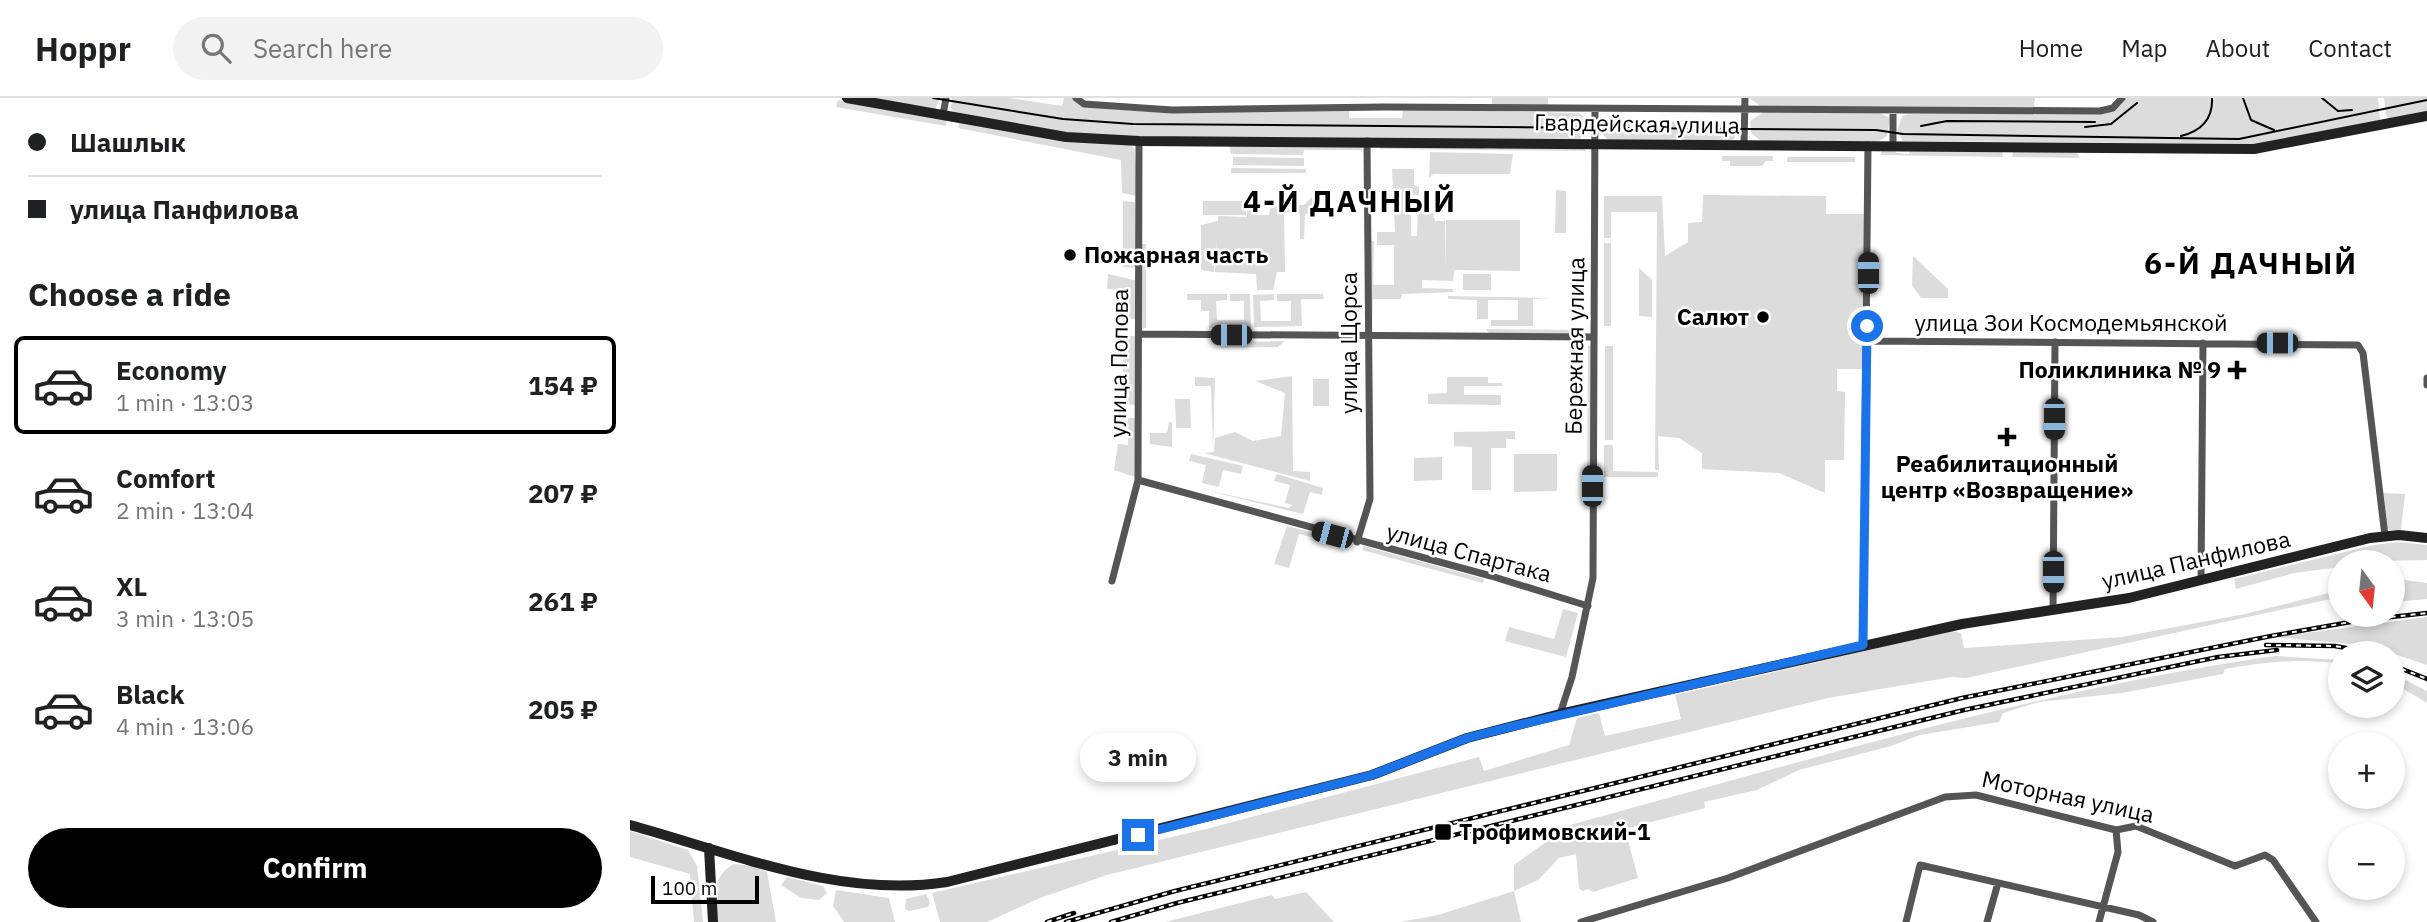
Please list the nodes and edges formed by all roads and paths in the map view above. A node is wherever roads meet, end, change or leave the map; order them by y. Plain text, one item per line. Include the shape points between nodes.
1 (847, 98) edge
2 (946, 98) edge
3 (1076, 98) edge
4 (1745, 98) edge
5 (2122, 98) edge
6 (1595, 109) junction
7 (1744, 110) junction
8 (1893, 110) junction
9 (943, 115) junction
10 (2427, 116) edge
11 (1139, 141) junction
12 (1367, 141) junction
13 (1595, 143) junction
14 (1744, 144) junction
15 (1868, 145) junction
16 (1893, 145) junction
17 (1139, 334) junction
18 (1367, 334) junction
19 (1594, 337) junction
20 (1867, 341) junction
21 (2055, 342) junction
22 (2203, 343) junction
23 (1138, 480) junction
24 (2385, 536) junction
25 (2427, 538) edge
26 (1357, 542) junction
27 (1112, 581) dead end
28 (2202, 581) junction
29 (1588, 607) junction
30 (2053, 610) junction
31 (1863, 645) junction
32 (1560, 714) junction
33 (630, 825) edge
34 (2116, 830) junction
35 (709, 848) junction
36 (1998, 883) junction
37 (2103, 907) junction
38 (713, 922) edge
39 (1581, 922) edge
40 (1906, 922) edge
41 (1987, 922) edge
42 (2099, 922) edge
43 (2153, 922) edge
44 (2316, 922) edge

1 - 9 main road, Гвардейская улица
2 - 9 street
3 - 6 street via 1084,104 1172,110
4 - 7 street
5 - 8 street via 2113,108 2100,111
6 - 7 street
6 - 13 street, Бережная улица
7 - 8 street
7 - 14 street
8 - 16 street
9 - 11 main road, Гвардейская улица via 1066,137
10 - 16 main road, Гвардейская улица via 2254,149
11 - 12 main road, Гвардейская улица
11 - 17 street, улица Попова
12 - 13 main road, Гвардейская улица
12 - 18 street, улица Щорса
13 - 14 main road, Гвардейская улица
13 - 19 street, Бережная улица
14 - 15 main road, Гвардейская улица
15 - 16 main road, Гвардейская улица
15 - 20 street
17 - 18 street
17 - 23 street, улица Попова
18 - 19 street
18 - 26 street, улица Щорса via 1370,499
19 - 29 street, Бережная улица
20 - 21 street, улица Зои Космодемьянской
20 - 31 street
21 - 22 street, улица Зои Космодемьянской
21 - 30 street
22 - 24 street, улица Зои Космодемьянской via 2358,345
22 - 28 street
23 - 26 street, улица Спартака
23 - 27 street, улица Попова
24 - 25 main road, улица Панфилова
24 - 28 main road, улица Панфилова
26 - 29 street, улица Спартака via 1491,576
28 - 30 main road, улица Панфилова
29 - 32 street, Бережная улица
30 - 31 main road, улица Панфилова
31 - 32 main road, улица Панфилова
32 - 35 main road, улица Панфилова via 1467,738 1361,778 938,884 862,886
33 - 35 main road, улица Панфилова
34 - 37 street via 2118,852
34 - 39 street, Моторная улица via 1976,795 1945,797 1728,878
34 - 44 street, Моторная улица via 2136,826 2235,866 2265,855
35 - 38 main road
36 - 37 street
36 - 40 street via 1920,865
36 - 41 street
37 - 42 street
37 - 43 street

